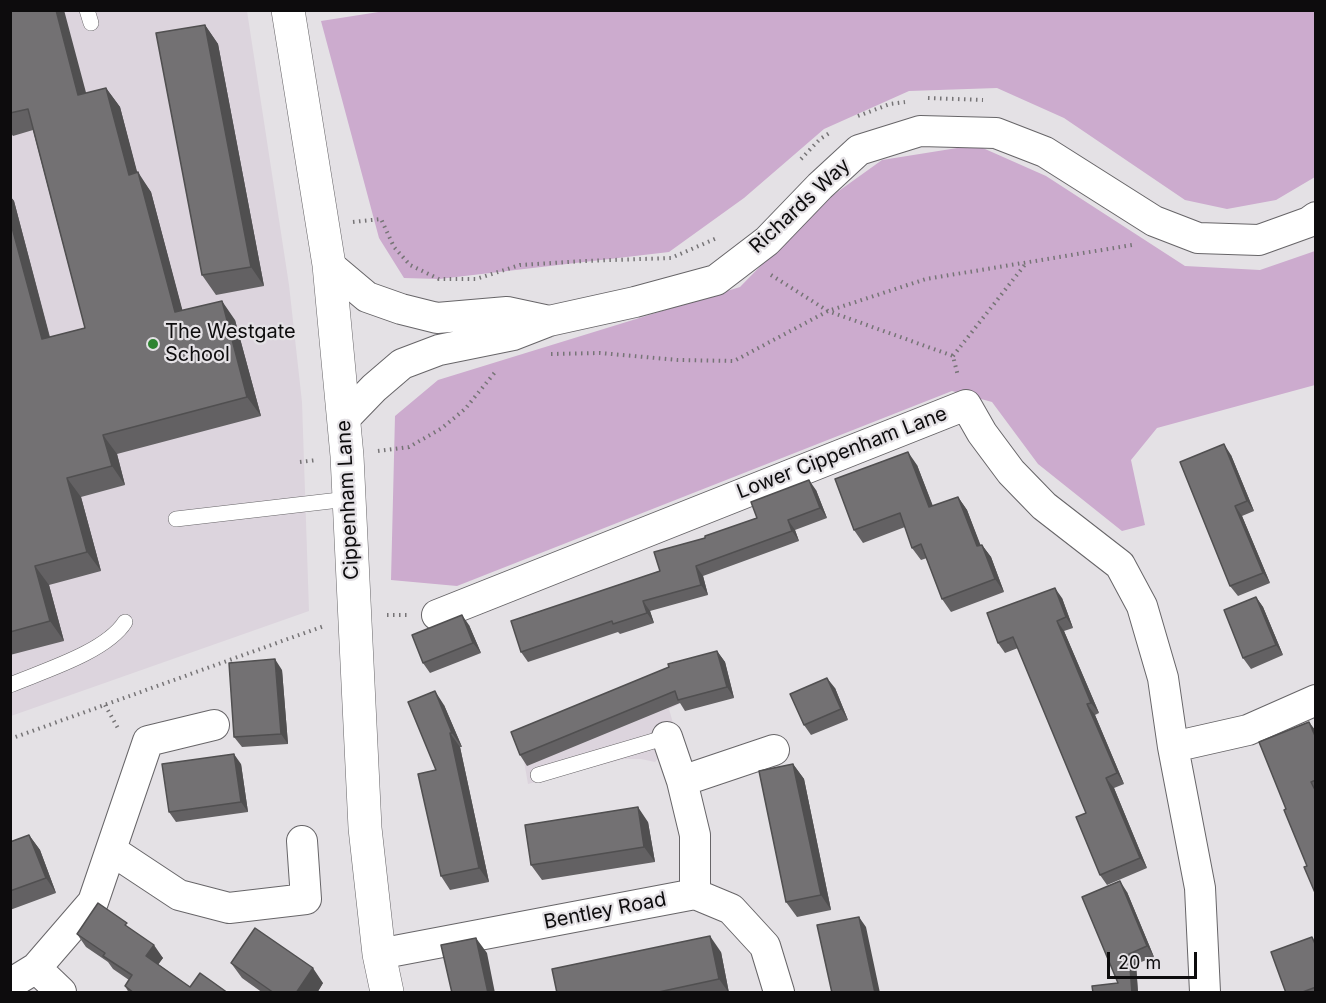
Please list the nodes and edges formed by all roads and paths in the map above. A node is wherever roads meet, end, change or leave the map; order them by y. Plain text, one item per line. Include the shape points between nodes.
1 (288, 10) edge
2 (1316, 217) edge
3 (1154, 221) junction
4 (713, 241) dead end
5 (743, 258) junction
6 (1028, 261) junction
7 (329, 265) junction
8 (828, 311) junction
9 (549, 321) junction
10 (548, 354) dead end
11 (953, 356) junction
12 (505, 367) dead end
13 (966, 405) junction
14 (344, 419) junction
15 (347, 456) junction
16 (300, 462) dead end
17 (348, 499) junction
18 (176, 519) dead end
19 (354, 615) junction
20 (437, 615) joint
21 (124, 622) dead end
22 (10, 685) edge
23 (1316, 700) edge
24 (214, 725) dead end
25 (667, 737) joint
26 (10, 739) edge
27 (1173, 747) junction
28 (774, 750) dead end
29 (538, 776) dead end
30 (682, 781) junction
31 (302, 841) dead end
32 (111, 850) junction
33 (695, 894) junction
34 (379, 954) junction
35 (36, 968) junction
36 (10, 984) edge
37 (61, 993) edge
38 (387, 993) edge
39 (779, 993) edge
40 (1205, 993) edge

1 - 7 street, Cippenham Lane
2 - 3 street, Richards Way via 1259,240 1198,238
3 - 5 street, Richards Way via 1045,152 996,133 920,131 859,150 766,241
3 - 6 path via 1132,244
4 - 5 path
5 - 8 path
5 - 9 street, Richards Way via 716,280
6 - 8 path via 926,279
6 - 11 path
7 - 9 street, Richards Way via 367,297 410,312 437,318 507,312
7 - 14 street, Cippenham Lane
8 - 10 path via 734,361
8 - 11 path
9 - 14 street, Richards Way via 513,335 439,350 402,364
11 - 13 path
12 - 15 path via 494,371 465,409 442,429 409,447
13 - 20 street, Lower Cippenham Lane
13 - 27 street, Lower Cippenham Lane via 1011,472 1044,506 1120,565 1142,606 1163,678
14 - 15 street, Cippenham Lane
15 - 16 path
15 - 17 street, Cippenham Lane
17 - 18 lane
17 - 19 street, Cippenham Lane
19 - 20 path
19 - 26 path
19 - 34 street, Cippenham Lane via 365,828
21 - 22 lane via 118,631 86,653
23 - 27 street via 1248,730
24 - 32 street via 148,741
25 - 29 lane
25 - 30 street
27 - 40 street, Lower Cippenham Lane via 1200,888
28 - 30 street
30 - 33 street via 695,835
31 - 32 street via 306,899 229,908 179,895
32 - 35 street via 93,902
33 - 34 street, Bentley Road
33 - 39 street via 731,909 765,946
34 - 38 street, Cippenham Lane
35 - 36 street
35 - 37 street

